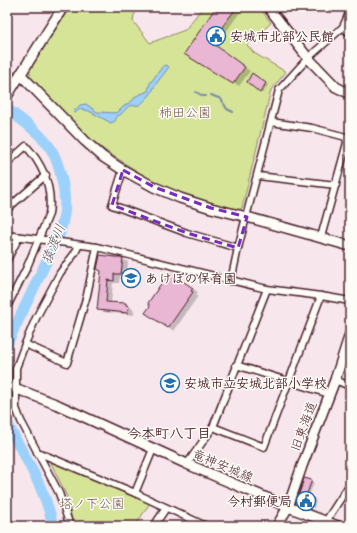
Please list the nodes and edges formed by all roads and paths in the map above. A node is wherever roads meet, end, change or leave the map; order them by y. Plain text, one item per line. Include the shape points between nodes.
1 (63, 7) edge
2 (268, 7) edge
3 (350, 11) edge
4 (343, 27) junction
5 (350, 34) edge
6 (308, 58) junction
7 (20, 74) junction
8 (350, 94) edge
9 (7, 95) edge
10 (272, 122) junction
11 (7, 163) edge
12 (123, 170) junction
13 (46, 175) junction
14 (258, 176) junction
15 (336, 185) junction
16 (7, 209) edge
17 (247, 217) junction
18 (7, 235) edge
19 (19, 237) junction
20 (321, 237) junction
21 (40, 240) junction
22 (76, 244) junction
23 (97, 246) junction
24 (350, 246) edge
25 (238, 248) junction
26 (7, 260) edge
27 (231, 281) junction
28 (267, 289) junction
29 (322, 296) junction
30 (350, 301) edge
31 (7, 307) edge
32 (350, 334) edge
33 (25, 344) junction
34 (236, 365) junction
35 (289, 380) junction
36 (335, 380) junction
37 (350, 386) edge
38 (12, 387) edge
39 (329, 394) junction
40 (213, 427) junction
41 (153, 448) junction
42 (37, 452) junction
43 (187, 464) junction
44 (350, 484) edge
45 (134, 493) junction
46 (288, 507) junction
47 (166, 508) junction
48 (326, 521) junction
49 (70, 526) edge
50 (154, 526) edge
51 (206, 526) edge
52 (277, 526) edge
53 (338, 526) edge

1 - 7 street
2 - 6 street
3 - 4 street
4 - 5 street
4 - 6 street
6 - 8 street via 336,87
6 - 10 street via 279,90
7 - 9 street
7 - 12 street via 85,141
10 - 14 street
10 - 15 street via 346,136 347,142
11 - 13 street via 26,146
12 - 17 street via 180,198
12 - 25 street via 112,205 187,233
13 - 16 street
13 - 21 street via 50,206
14 - 15 street
14 - 17 street
15 - 20 street
17 - 20 street
17 - 25 street
18 - 19 street
19 - 21 street
19 - 26 street
20 - 24 street
21 - 22 street
21 - 31 street
22 - 23 street
22 - 33 street via 75,253 60,273
23 - 27 street
23 - 33 street via 87,294 67,363
25 - 27 street
27 - 28 street
28 - 29 street
28 - 34 street
29 - 30 street
29 - 35 street
32 - 36 street, 旧東海道
33 - 38 street
34 - 35 street
34 - 40 street
35 - 39 street
35 - 40 street via 264,447
36 - 37 street
36 - 39 street, 旧東海道
38 - 41 street, 竜神安城線
38 - 42 street via 16,408
39 - 46 street, 旧東海道
40 - 43 street
41 - 43 street, 竜神安城線
41 - 45 street
42 - 45 street
42 - 49 street via 59,492
43 - 46 street, 竜神安城線
44 - 48 street
45 - 47 street
46 - 48 street, 竜神安城線
46 - 52 street, 旧東海道
47 - 50 street
47 - 51 street
48 - 53 street, 竜神安城線

